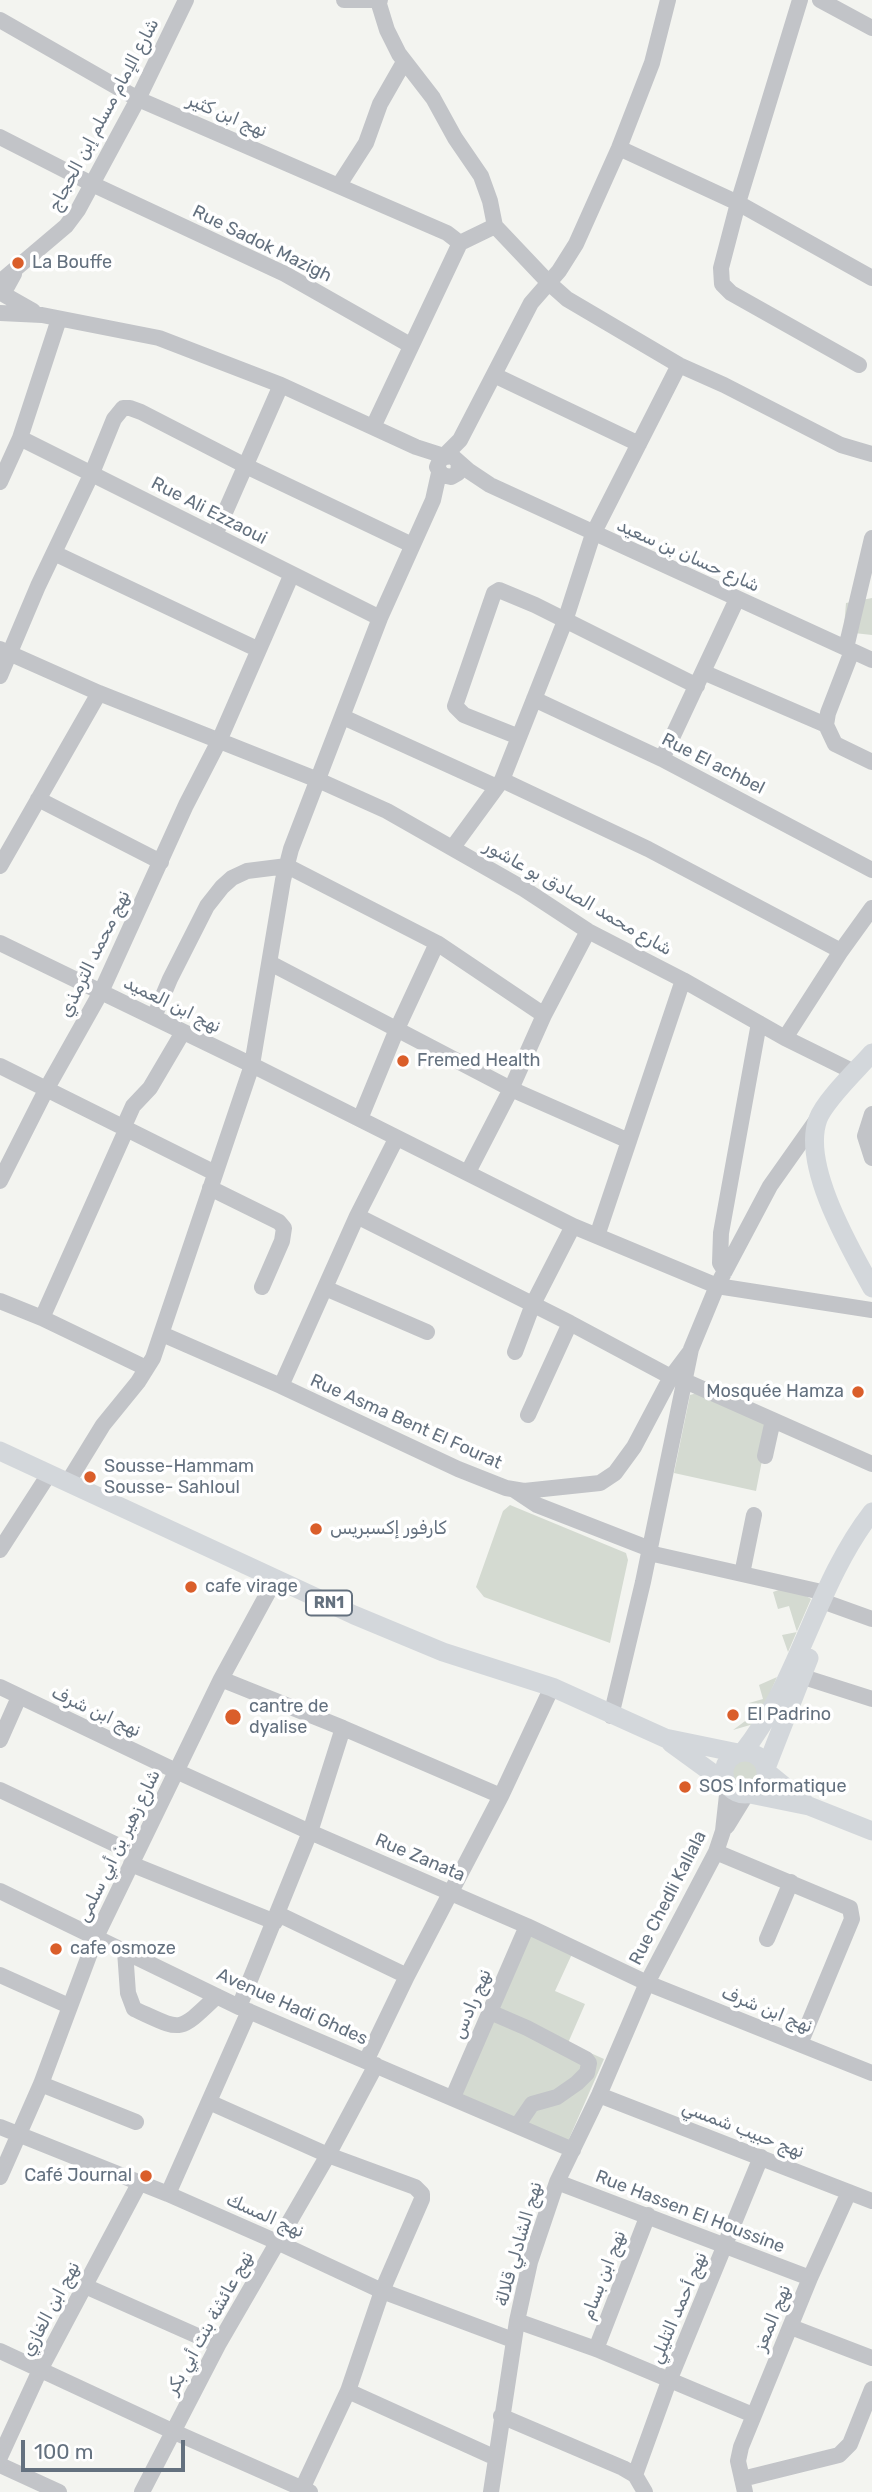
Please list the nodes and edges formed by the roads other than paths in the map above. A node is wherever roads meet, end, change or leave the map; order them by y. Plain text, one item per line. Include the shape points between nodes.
1 (186, 0) edge
2 (344, 0) edge
3 (668, 0) edge
4 (800, 0) edge
5 (821, 0) edge
6 (379, 1) edge
7 (0, 20) edge
8 (872, 28) edge
9 (404, 62) junction
10 (138, 99) junction
11 (1, 139) edge
12 (619, 148) junction
13 (92, 184) junction
14 (339, 185) junction
15 (738, 203) junction
16 (495, 226) junction
17 (453, 238) junction
18 (872, 278) edge
19 (549, 283) junction
20 (1, 298) edge
21 (59, 318) junction
22 (410, 345) junction
23 (679, 365) junction
24 (859, 365) dead end
25 (494, 375) junction
26 (281, 385) junction
27 (373, 427) junction
28 (20, 438) junction
29 (639, 444) junction
30 (872, 454) edge
31 (246, 466) junction
32 (449, 466) junction
33 (92, 473) junction
34 (0, 482) edge
35 (593, 534) junction
36 (215, 535) junction
37 (872, 538) edge
38 (412, 545) junction
39 (54, 553) junction
40 (292, 576) junction
41 (737, 599) junction
42 (380, 618) junction
43 (565, 621) junction
44 (257, 649) junction
45 (849, 649) junction
46 (5, 652) edge
47 (872, 660) edge
48 (0, 676) edge
49 (700, 679) junction
50 (99, 693) junction
51 (534, 698) junction
52 (342, 717) junction
53 (826, 725) junction
54 (519, 737) junction
55 (219, 741) junction
56 (662, 759) junction
57 (872, 762) edge
58 (318, 780) junction
59 (499, 784) junction
60 (38, 799) junction
61 (453, 847) junction
62 (161, 862) junction
63 (0, 866) edge
64 (287, 866) junction
65 (872, 870) edge
66 (872, 908) edge
67 (588, 931) junction
68 (0, 943) edge
69 (437, 943) junction
70 (841, 951) junction
71 (270, 963) junction
72 (683, 980) junction
73 (101, 992) junction
74 (544, 1015) junction
75 (154, 1017) junction
76 (759, 1023) junction
77 (397, 1028) junction
78 (183, 1032) junction
79 (785, 1038) junction
80 (872, 1052) edge
81 (252, 1065) junction
82 (0, 1066) edge
83 (854, 1072) junction
84 (47, 1088) junction
85 (511, 1089) junction
86 (872, 1114) edge
87 (819, 1116) junction
88 (360, 1119) junction
89 (125, 1127) junction
90 (396, 1139) junction
91 (629, 1141) junction
92 (872, 1159) edge
93 (468, 1172) junction
94 (0, 1181) edge
95 (212, 1181) junction
96 (357, 1216) junction
97 (573, 1226) junction
98 (597, 1236) junction
99 (725, 1271) junction
100 (717, 1286) junction
101 (262, 1287) dead end
102 (325, 1288) junction
103 (872, 1288) edge
104 (0, 1301) edge
105 (533, 1304) junction
106 (872, 1310) edge
107 (42, 1318) junction
108 (570, 1323) junction
109 (427, 1332) dead end
110 (162, 1334) junction
111 (515, 1352) dead end
112 (146, 1368) junction
113 (678, 1379) junction
114 (281, 1386) junction
115 (528, 1415) dead end
116 (773, 1420) junction
117 (0, 1451) edge
118 (765, 1457) dead end
119 (872, 1464) edge
120 (59, 1478) junction
121 (513, 1489) junction
122 (872, 1512) edge
123 (754, 1515) dead end
124 (872, 1533) edge
125 (0, 1549) edge
126 (650, 1551) junction
127 (742, 1574) junction
128 (276, 1578) junction
129 (827, 1600) junction
130 (872, 1619) edge
131 (795, 1674) junction
132 (221, 1679) junction
133 (0, 1687) edge
134 (552, 1687) junction
135 (19, 1697) junction
136 (872, 1699) edge
137 (611, 1716) junction
138 (343, 1727) junction
139 (665, 1738) junction
140 (0, 1740) edge
141 (741, 1752) junction
142 (766, 1770) junction
143 (176, 1771) junction
144 (0, 1790) edge
145 (738, 1790) junction
146 (501, 1796) junction
147 (809, 1806) junction
148 (872, 1831) edge
149 (310, 1832) junction
150 (716, 1852) junction
151 (133, 1859) junction
152 (791, 1882) junction
153 (0, 1891) edge
154 (450, 1891) junction
155 (277, 1918) junction
156 (527, 1926) junction
157 (96, 1937) junction
158 (766, 1939) dead end
159 (125, 1951) junction
160 (0, 1975) edge
161 (407, 1976) junction
162 (648, 1983) junction
163 (217, 1996) junction
164 (69, 2006) junction
165 (244, 2009) junction
166 (490, 2012) junction
167 (800, 2044) junction
168 (371, 2063) junction
169 (872, 2073) edge
170 (41, 2084) junction
171 (599, 2095) junction
172 (453, 2097) junction
173 (209, 2102) junction
174 (136, 2122) dead end
175 (517, 2126) junction
176 (0, 2127) edge
177 (19, 2136) junction
178 (573, 2150) junction
179 (328, 2155) junction
180 (761, 2157) junction
181 (0, 2177) edge
182 (140, 2182) junction
183 (556, 2182) junction
184 (849, 2192) junction
185 (168, 2194) junction
186 (872, 2201) edge
187 (648, 2215) junction
188 (277, 2242) junction
189 (725, 2247) junction
190 (810, 2278) junction
191 (85, 2286) junction
192 (382, 2291) junction
193 (517, 2320) junction
194 (791, 2327) junction
195 (513, 2340) junction
196 (218, 2345) junction
197 (596, 2348) junction
198 (0, 2351) edge
199 (872, 2358) edge
200 (40, 2370) junction
201 (669, 2381) junction
202 (872, 2389) edge
203 (348, 2391) junction
204 (501, 2416) junction
205 (753, 2416) junction
206 (172, 2431) junction
207 (0, 2458) edge
208 (496, 2458) junction
209 (0, 2465) edge
210 (635, 2474) junction
211 (744, 2485) edge
212 (306, 2491) edge
213 (59, 2492) edge
214 (142, 2492) edge
215 (491, 2492) edge
216 (645, 2492) edge

1 - 10 street, شارع اﻹمام مسلم إبن الحجاج
2 - 6 street
3 - 12 street via 652,63
4 - 15 street
5 - 8 street
6 - 9 street via 392,43
7 - 10 street, نهج ابن كثير
9 - 14 street via 380,104 366,143
9 - 16 street via 443,113 481,176
10 - 13 street, شارع اﻹمام مسلم إبن الحجاج
10 - 14 street, نهج ابن كثير
11 - 13 street, Rue Sadok Mazigh
12 - 15 street
12 - 19 street via 576,244
13 - 20 street, شارع اﻹمام مسلم إبن الحجاج via 78,211 17,270
13 - 22 street, Rue Sadok Mazigh via 285,274
14 - 17 street, نهج ابن كثير
15 - 18 street
15 - 24 street via 721,268 722,284
16 - 17 street
16 - 19 street
17 - 22 street
19 - 23 street via 567,299
19 - 25 street via 531,303
20 - 21 street, شارع حسان بن سعيد
21 - 26 street, شارع حسان بن سعيد via 159,338
21 - 28 street
22 - 27 street
23 - 29 street
23 - 30 street via 841,445
25 - 29 street
25 - 32 street
26 - 27 street, شارع حسان بن سعيد
26 - 31 street
27 - 32 street, شارع حسان بن سعيد
28 - 33 street, Rue Ali Ezzaoui
28 - 34 street
29 - 35 street
31 - 33 street via 126,407 116,414
31 - 36 street
31 - 38 street
32 - 35 street, شارع حسان بن سعيد
32 - 38 street
33 - 36 street, Rue Ali Ezzaoui
33 - 39 street
35 - 41 street, شارع حسان بن سعيد
35 - 43 street
36 - 40 street, Rue Ali Ezzaoui
37 - 45 street
38 - 42 street
39 - 44 street
39 - 46 street
40 - 42 street, Rue Ali Ezzaoui
40 - 44 street, نهج محمد الترمذي
41 - 45 street, شارع حسان بن سعيد
41 - 49 street
42 - 52 street
43 - 49 street
43 - 51 street
43 - 54 street via 513,594 494,593 456,706 464,715
44 - 55 street, نهج محمد الترمذي
45 - 47 street, شارع حسان بن سعيد
45 - 53 street
46 - 48 street
46 - 50 street
49 - 53 street
49 - 56 street
50 - 55 street
50 - 60 street
51 - 54 street
51 - 56 street, Rue El achbel
52 - 58 street
52 - 59 street
53 - 57 street via 835,744
54 - 59 street
55 - 58 street, شارع محمد الصادق بو عاشور
55 - 62 street, نهج محمد الترمذي
56 - 65 street, Rue El achbel
58 - 61 street, شارع محمد الصادق بو عاشور
58 - 64 street
59 - 61 street
59 - 70 street via 648,849
60 - 62 street
60 - 63 street
61 - 67 street, شارع محمد الصادق بو عاشور
62 - 73 street, نهج محمد الترمذي
64 - 69 street
64 - 71 street
64 - 75 street via 247,871 222,887 207,906
66 - 70 street
67 - 72 street, شارع محمد الصادق بو عاشور
67 - 74 street
68 - 73 street, نهج ابن العميد
69 - 74 street
69 - 77 street
70 - 79 street
71 - 77 street
71 - 81 street
72 - 76 street, شارع محمد الصادق بو عاشور
72 - 91 street
73 - 75 street, نهج ابن العميد
73 - 84 street, نهج محمد الترمذي
74 - 85 street
75 - 78 street, نهج ابن العميد
76 - 79 street, شارع محمد الصادق بو عاشور
76 - 99 street via 720,1243 720,1263
77 - 85 street
77 - 88 street
78 - 81 street, نهج ابن العميد
78 - 89 street via 150,1088 131,1110
79 - 83 street, شارع محمد الصادق بو عاشور
80 - 83 main road
81 - 88 street, نهج ابن العميد
81 - 95 street
82 - 84 street
83 - 87 main road
84 - 89 street
84 - 94 street, نهج محمد الترمذي
85 - 91 street
85 - 93 street
86 - 92 street via 865,1136
87 - 99 street, Rue Asma Bent El Fourat via 770,1186
87 - 103 main road via 815,1156 842,1233
88 - 90 street, نهج ابن العميد
89 - 95 street
89 - 107 street
90 - 93 street, نهج ابن العميد
90 - 96 street
91 - 98 street
93 - 97 street, نهج ابن العميد
95 - 101 street via 284,1228
95 - 110 street
96 - 102 street
96 - 105 street
97 - 98 street, نهج ابن العميد
97 - 105 street
98 - 100 street, نهج ابن العميد
99 - 100 street, Rue Asma Bent El Fourat
100 - 106 street, نهج ابن العميد
100 - 113 street, Rue Asma Bent El Fourat
102 - 109 street
102 - 114 street
104 - 107 street
105 - 108 street
105 - 111 street
107 - 112 street
108 - 113 street
108 - 115 street
110 - 112 street
110 - 114 street, Rue Asma Bent El Fourat
112 - 120 street
113 - 116 street
113 - 121 street, Rue Asma Bent El Fourat via 615,1474 600,1483
113 - 126 street
114 - 121 street, Rue Asma Bent El Fourat via 458,1469
116 - 118 street
116 - 119 street
117 - 120 main road, RN1
120 - 125 street
120 - 128 main road, RN1
121 - 126 street via 537,1506
122 - 129 main road via 850,1546
123 - 127 street
124 - 129 main road
126 - 127 street
126 - 137 street
127 - 129 street
128 - 132 street, شارع زهير بن أبي سلمى
128 - 134 main road, RN1 via 443,1652
129 - 130 street
129 - 131 main road
131 - 136 street
131 - 141 main road
131 - 142 main road
132 - 138 street
132 - 143 street, شارع زهير بن أبي سلمى
133 - 135 street, نهج ابن شرف
134 - 137 main road, RN1
134 - 146 street, نهج عائشة بنت أبي بكر
135 - 140 street
135 - 143 street, نهج ابن شرف
137 - 139 main road, RN1
138 - 146 street
138 - 149 street
139 - 141 main road, RN1
139 - 145 main road, RN1
141 - 142 main road, RN1 via 757,1755
141 - 145 main road via 724,1767
142 - 145 main road via 762,1786
142 - 147 main road, RN1
143 - 149 street, Rue Zanata
143 - 151 street, شارع زهير بن أبي سلمى
144 - 151 street
145 - 147 main road, RN1
145 - 150 street, Rue Chedli Kallala
146 - 154 street, نهج عائشة بنت أبي بكر
147 - 148 main road, RN1
149 - 154 street, Rue Zanata
149 - 155 street
150 - 152 street
150 - 162 street, Rue Chedli Kallala
151 - 155 street
151 - 157 street, شارع زهير بن أبي سلمى
152 - 158 street
152 - 167 street via 846,1905 852,1914
153 - 157 street, Avenue Hadi Ghdes
154 - 156 street, Rue Zanata
154 - 161 street, نهج عائشة بنت أبي بكر
155 - 161 street
155 - 165 street
156 - 162 street, Rue Zanata
156 - 166 street, نهج رادس
157 - 159 street, Avenue Hadi Ghdes
157 - 164 street, شارع زهير بن أبي سلمى
159 - 163 street, Avenue Hadi Ghdes
159 - 163 street via 134,2009 174,2027 185,2025
160 - 164 street
161 - 168 street, نهج عائشة بنت أبي بكر
162 - 167 street, نهج ابن شرف
162 - 171 street, نهج الشادلي قلالة
163 - 165 street, Avenue Hadi Ghdes
164 - 170 street, شارع زهير بن أبي سلمى
165 - 168 street, Avenue Hadi Ghdes
165 - 173 street
166 - 172 street, نهج رادس
166 - 175 street via 586,2059 590,2067 568,2090 532,2104
167 - 169 street, نهج ابن شرف
168 - 172 street, Avenue Hadi Ghdes
168 - 179 street, نهج عائشة بنت أبي بكر
170 - 174 street
170 - 177 street, شارع زهير بن أبي سلمى
171 - 178 street, نهج الشادلي قلالة
171 - 180 street, نهج حبيب شمسي
172 - 175 street, Avenue Hadi Ghdes
173 - 179 street
173 - 185 street
175 - 178 street, Avenue Hadi Ghdes
176 - 177 street, نهج المسك
177 - 181 street, شارع زهير بن أبي سلمى
177 - 182 street, نهج المسك
178 - 183 street, نهج الشادلي قلالة
179 - 188 street, نهج عائشة بنت أبي بكر
179 - 192 street via 415,2187 422,2194
180 - 184 street, نهج حبيب شمسي
180 - 189 street, نهج أحمد التليلي
182 - 185 street, نهج المسك
182 - 191 street, نهج ابن الغازي
183 - 187 street, Rue Hassen El Houssine
183 - 193 street, نهج الشادلي قلالة
184 - 186 street, نهج حبيب شمسي
184 - 190 street, نهج المعز
185 - 188 street, نهج المسك
187 - 189 street, Rue Hassen El Houssine
187 - 197 street, نهج ابن بسام
188 - 192 street, نهج المسك
188 - 196 street, نهج عائشة بنت أبي بكر
189 - 190 street, Rue Hassen El Houssine
189 - 201 street, نهج أحمد التليلي
190 - 194 street, نهج المعز
191 - 196 street
191 - 200 street, نهج ابن الغازي
192 - 195 street, نهج المسك
192 - 203 street
193 - 195 street, نهج الشادلي قلالة
193 - 197 street
194 - 199 street
194 - 205 street, نهج المعز
195 - 204 street, نهج الشادلي قلالة
196 - 206 street, نهج عائشة بنت أبي بكر
197 - 201 street
198 - 200 street
200 - 206 street
200 - 207 street, نهج ابن الغازي
201 - 205 street
201 - 210 street, نهج أحمد التليلي
202 - 211 street via 850,2444 839,2455
203 - 208 street
203 - 212 street
204 - 208 street, نهج الشادلي قلالة
204 - 210 street
205 - 211 street, نهج المعز via 738,2460
206 - 212 street
206 - 214 street, نهج عائشة بنت أبي بكر
208 - 215 street, نهج الشادلي قلالة
209 - 213 street
210 - 216 street

